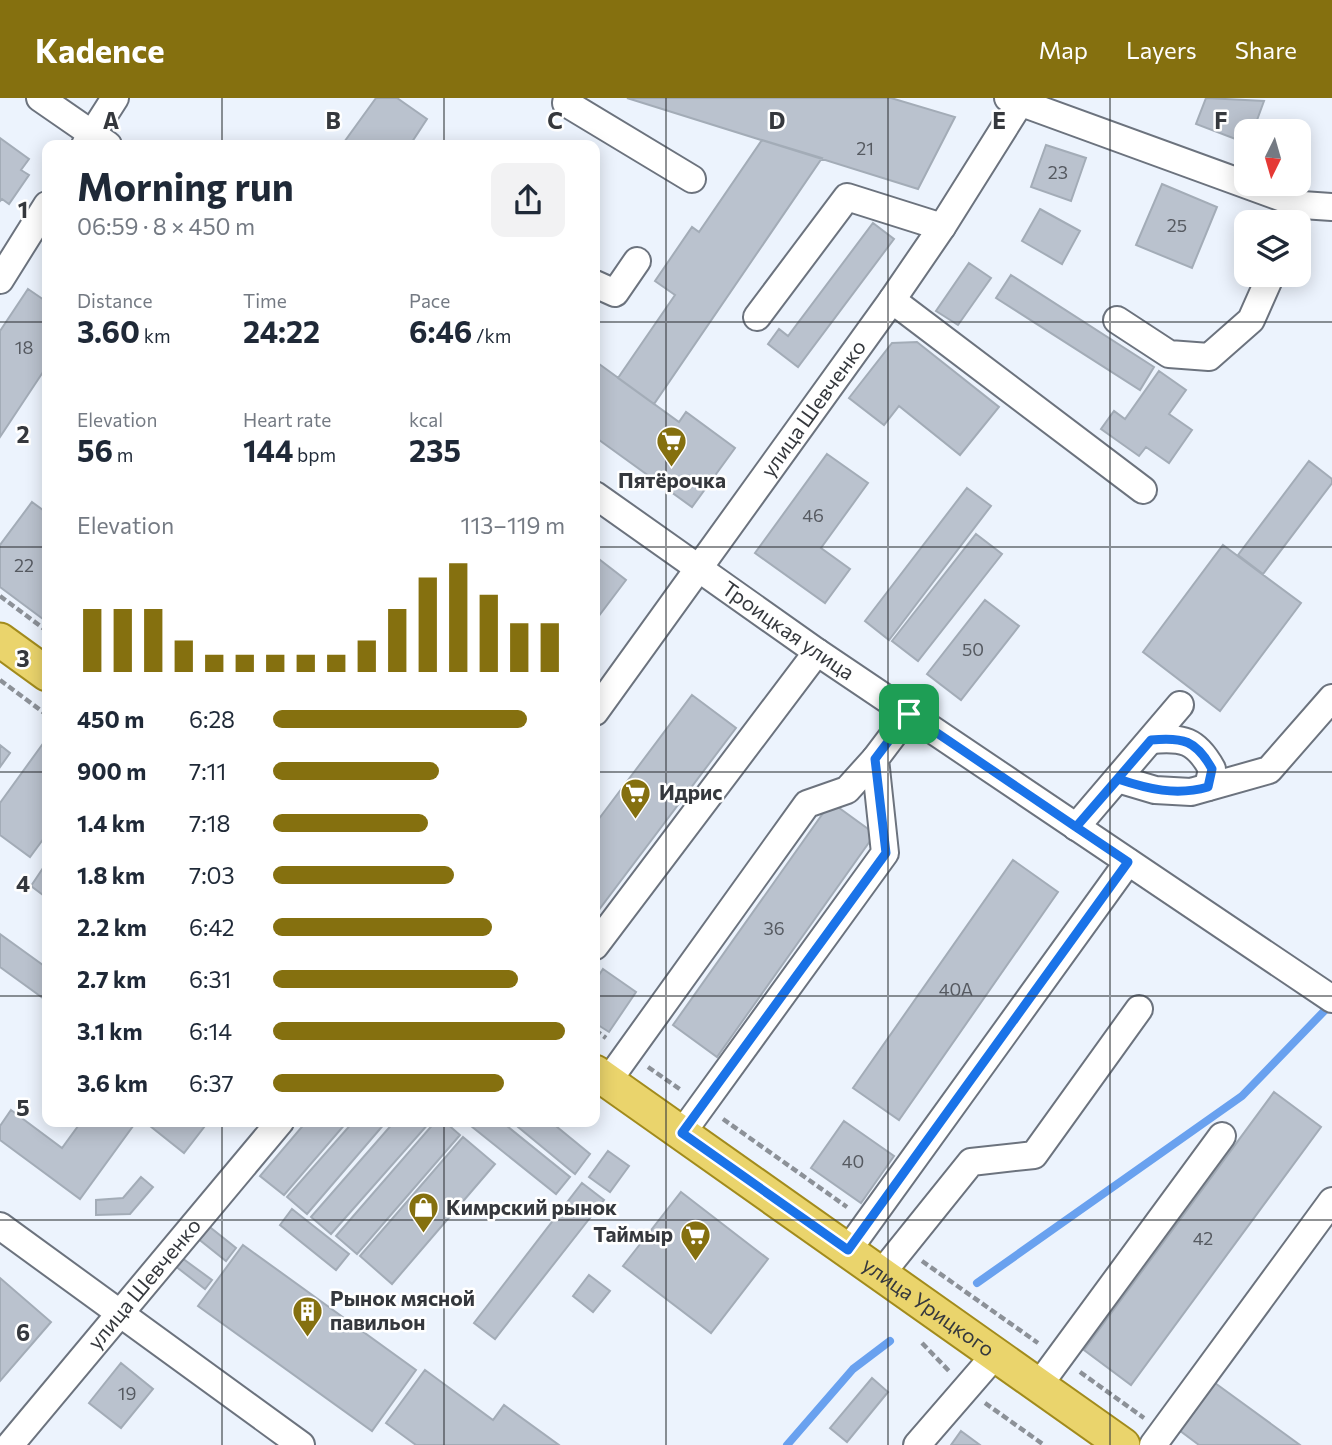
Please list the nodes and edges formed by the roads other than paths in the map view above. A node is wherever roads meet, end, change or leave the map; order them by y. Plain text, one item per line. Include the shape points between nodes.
1 (40, 98) edge
2 (115, 98) edge
3 (1018, 99) edge
4 (560, 100) edge
5 (94, 140) edge
6 (95, 140) edge
7 (692, 179) dead end
8 (1332, 207) edge
9 (1288, 210) edge
10 (1311, 211) edge
11 (42, 213) edge
12 (942, 227) junction
13 (638, 261) dead end
14 (0, 280) edge
15 (600, 286) edge
16 (1266, 287) edge
17 (892, 300) junction
18 (757, 317) dead end
19 (1117, 320) dead end
20 (1143, 490) dead end
21 (600, 499) edge
22 (698, 570) junction
23 (0, 640) edge
24 (817, 652) junction
25 (42, 670) edge
26 (1332, 698) edge
27 (600, 705) edge
28 (1180, 705) dead end
29 (909, 714) junction
30 (1151, 740) junction
31 (875, 759) junction
32 (1118, 779) junction
33 (1208, 787) junction
34 (1076, 827) junction
35 (1128, 862) junction
36 (600, 939) edge
37 (1332, 999) edge
38 (1139, 1009) dead end
39 (602, 1076) edge
40 (276, 1127) edge
41 (682, 1133) junction
42 (1222, 1136) dead end
43 (1332, 1201) edge
44 (0, 1226) edge
45 (848, 1250) junction
46 (881, 1274) junction
47 (121, 1314) junction
48 (995, 1354) junction
49 (1039, 1385) junction
50 (10, 1445) edge
51 (301, 1445) edge
52 (917, 1445) edge
53 (1124, 1445) edge
54 (1153, 1445) edge

1 - 5 street
2 - 6 street
3 - 9 street
3 - 12 street, улица Шевченко
4 - 7 street
8 - 10 street
11 - 14 street
12 - 17 street, улица Шевченко
12 - 18 street via 847,197
13 - 15 street via 615,293
16 - 19 street via 1251,320 1209,357 1169,354
17 - 20 street
17 - 22 street, улица Шевченко
21 - 22 street, Троицкая улица
22 - 24 street, Троицкая улица
22 - 27 street, улица Шевченко
23 - 25 main road
24 - 29 street, Троицкая улица
24 - 36 street
26 - 33 street via 1269,770
28 - 30 street
29 - 31 street
29 - 34 street, Троицкая улица
30 - 32 street
30 - 33 street via 1176,737 1201,749 1212,769
31 - 39 street via 848,790 807,804
31 - 41 street via 886,853
32 - 33 street via 1155,790 1191,792
32 - 34 street
34 - 35 street, Троицкая улица
35 - 37 street, Троицкая улица
35 - 45 street
38 - 46 street via 1034,1155 971,1162
39 - 41 main road, улица Урицкого
40 - 47 street, улица Шевченко
41 - 45 main road, улица Урицкого
42 - 49 street
43 - 54 street
44 - 47 street
45 - 46 main road, улица Урицкого
46 - 48 main road, улица Урицкого
47 - 50 street, улица Шевченко
47 - 51 street
48 - 49 main road, улица Урицкого
48 - 52 street
49 - 53 main road, улица Урицкого

